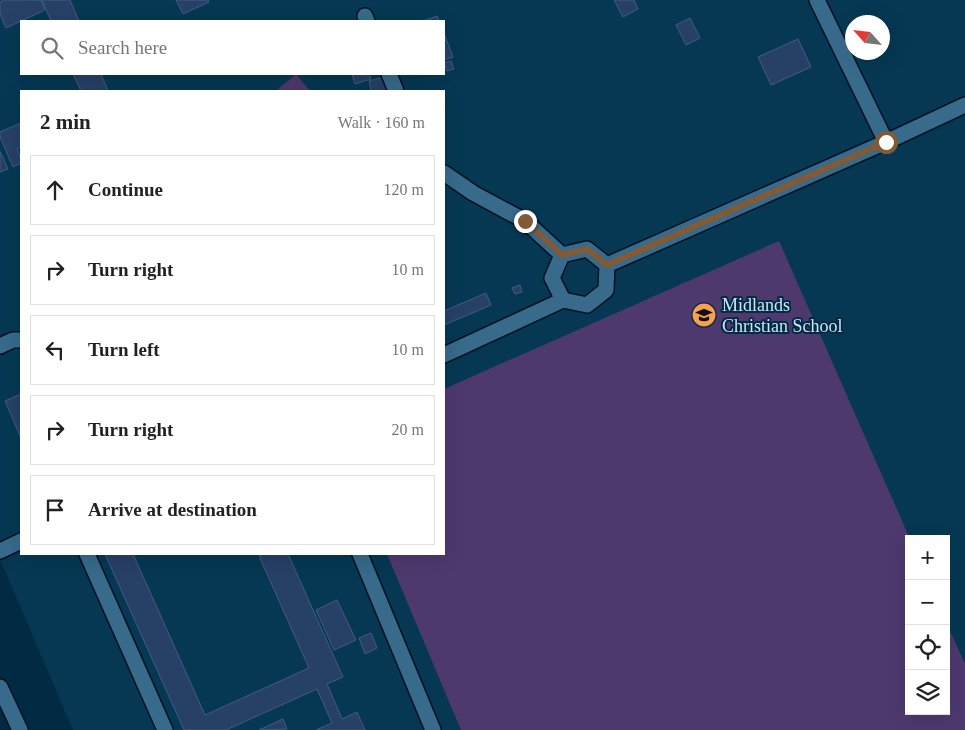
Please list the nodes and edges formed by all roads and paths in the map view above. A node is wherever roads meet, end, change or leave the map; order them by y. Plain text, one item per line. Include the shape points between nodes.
1 (817, 0) edge
2 (389, 75) edge
3 (396, 90) edge
4 (965, 105) edge
5 (886, 142) junction
6 (445, 174) edge
7 (562, 255) junction
8 (607, 265) junction
9 (563, 300) junction
10 (20, 340) edge
11 (0, 346) edge
12 (445, 355) edge
13 (20, 541) edge
14 (0, 550) edge
15 (87, 555) edge
16 (360, 555) edge
17 (0, 686) edge
18 (20, 730) edge
19 (165, 730) edge
20 (433, 730) edge

1 - 5 street
2 - 3 street
4 - 5 street
5 - 8 street
6 - 7 street via 525,221
7 - 8 street via 587,249
7 - 9 street via 552,278
8 - 9 street via 606,290 594,300 587,305
9 - 12 street
10 - 11 street
13 - 14 street
15 - 19 street
16 - 20 street
17 - 18 street

